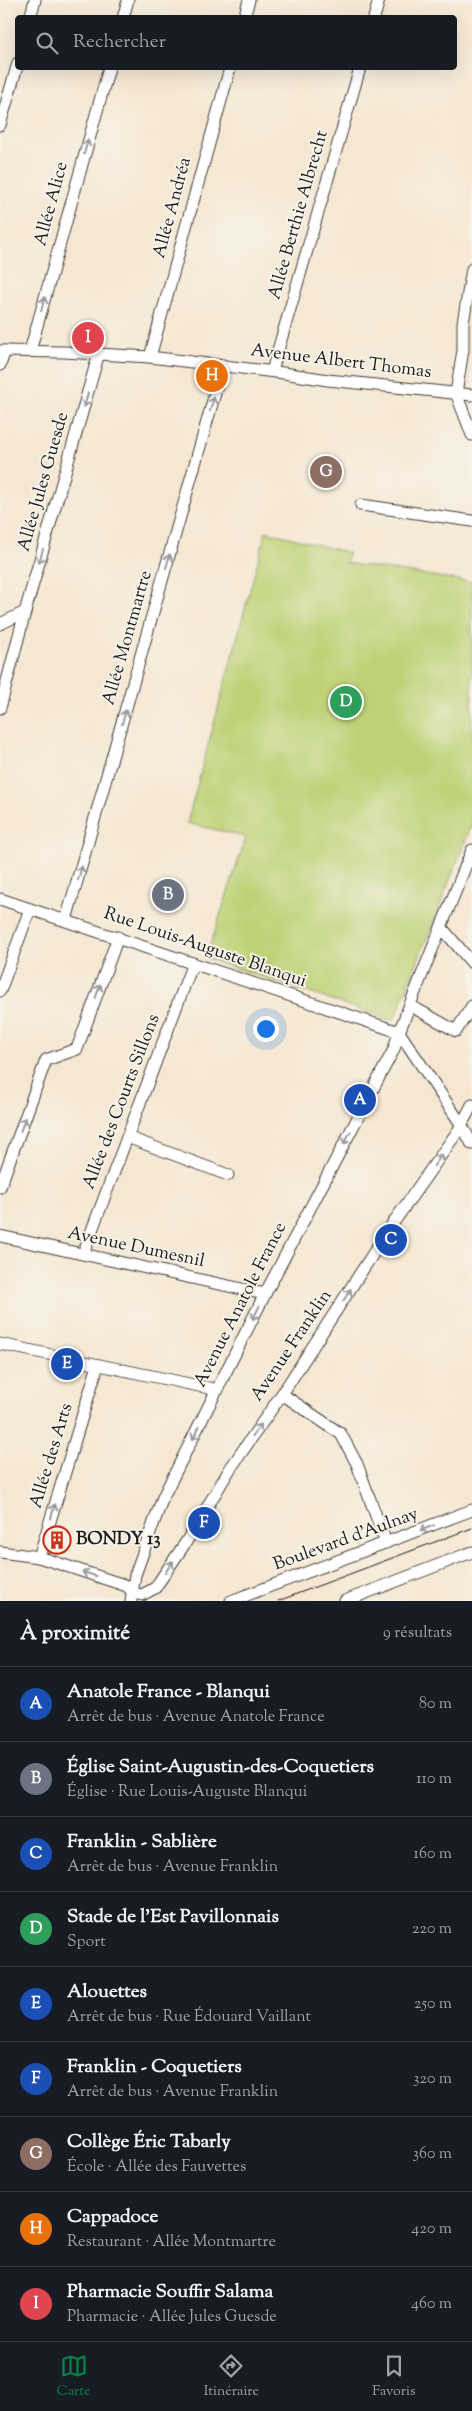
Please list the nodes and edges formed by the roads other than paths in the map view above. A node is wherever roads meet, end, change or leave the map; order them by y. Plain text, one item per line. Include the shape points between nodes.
1 (35, 0) edge
2 (128, 0) edge
3 (249, 0) edge
4 (379, 0) edge
5 (31, 15) edge
6 (124, 15) edge
7 (245, 15) edge
8 (375, 15) edge
9 (16, 70) edge
10 (108, 70) edge
11 (229, 70) edge
12 (359, 70) edge
13 (0, 125) edge
14 (472, 269) edge
15 (467, 324) edge
16 (2, 351) edge
17 (30, 351) junction
18 (99, 353) junction
19 (150, 357) junction
20 (0, 365) edge
21 (223, 366) junction
22 (272, 371) junction
23 (456, 394) junction
24 (472, 395) edge
25 (472, 435) edge
26 (361, 505) dead end
27 (472, 522) edge
28 (25, 612) junction
29 (0, 624) edge
30 (0, 708) edge
31 (472, 850) edge
32 (0, 899) edge
33 (30, 909) junction
34 (66, 920) junction
35 (442, 928) junction
36 (118, 937) junction
37 (472, 945) edge
38 (469, 960) edge
39 (193, 963) junction
40 (0, 991) edge
41 (410, 1006) junction
42 (472, 1006) edge
43 (399, 1032) junction
44 (472, 1105) edge
45 (461, 1124) junction
46 (128, 1137) junction
47 (472, 1144) edge
48 (228, 1175) dead end
49 (0, 1187) edge
50 (0, 1236) edge
51 (82, 1254) junction
52 (265, 1294) junction
53 (0, 1344) edge
54 (98, 1365) junction
55 (218, 1390) junction
56 (282, 1394) junction
57 (472, 1510) edge
58 (386, 1543) junction
59 (0, 1552) edge
60 (472, 1552) edge
61 (39, 1557) junction
62 (373, 1596) edge
63 (132, 1597) edge
64 (231, 1601) edge
65 (345, 1601) edge

1 - 5 street
2 - 6 street
3 - 7 street
4 - 8 street
9 - 13 street
17 -> 10 street, Allée Alice
11 - 19 street, Allée Andréa
12 - 22 street, Allée Berthie Albrecht
14 - 15 street
15 - 23 street
16 - 17 street, Avenue Albert Thomas
16 - 20 street
17 - 18 street, Avenue Albert Thomas
18 - 19 street, Avenue Albert Thomas
18 -> 28 street, Allée Jules Guesde
19 - 21 street, Avenue Albert Thomas
21 - 22 street, Avenue Albert Thomas
34 -> 21 street, Allée Montmartre
22 - 23 street, Avenue Albert Thomas
23 - 24 street, Avenue Albert Thomas
23 - 25 street
26 - 27 street
28 - 29 street
28 - 30 street, Allée Jules Guesde
31 - 35 street, Avenue Anatole France
32 - 33 street, Rue Louis-Auguste Blanqui
33 - 34 street, Rue Louis-Auguste Blanqui
33 - 40 street
34 - 36 street, Rue Louis-Auguste Blanqui
35 - 38 street
35 - 41 street, Avenue Anatole France
36 - 39 street, Rue Louis-Auguste Blanqui
49 -> 36 street via 46,1060 77,1049
37 - 38 street
39 - 43 street, Rue Louis-Auguste Blanqui
39 - 46 street, Allée des Courts Sillons
41 - 42 street via 456,1032
41 - 43 street, Avenue Anatole France
43 - 45 street
43 -> 52 street, Avenue Anatole France via 394,1049
44 - 45 street, Avenue Franklin
45 - 47 street
56 -> 45 street, Avenue Franklin
46 - 48 street
46 - 51 street, Allée des Courts Sillons
50 - 51 street, Avenue Dumesnil
51 - 52 street, Avenue Dumesnil
52 -> 55 street, Avenue Anatole France
53 - 54 street
54 - 55 street
61 -> 54 street, Allée des Arts
55 -> 63 street, Avenue Anatole France via 163,1497 135,1575
56 - 58 street via 341,1434 357,1464
63 -> 56 street, Avenue Franklin via 155,1588
57 -> 58 street, Boulevard d'Aulnay
58 - 64 street, Boulevard d'Aulnay
59 - 61 street
60 - 62 street
63 -> 61 street via 127,1586
62 - 65 street

